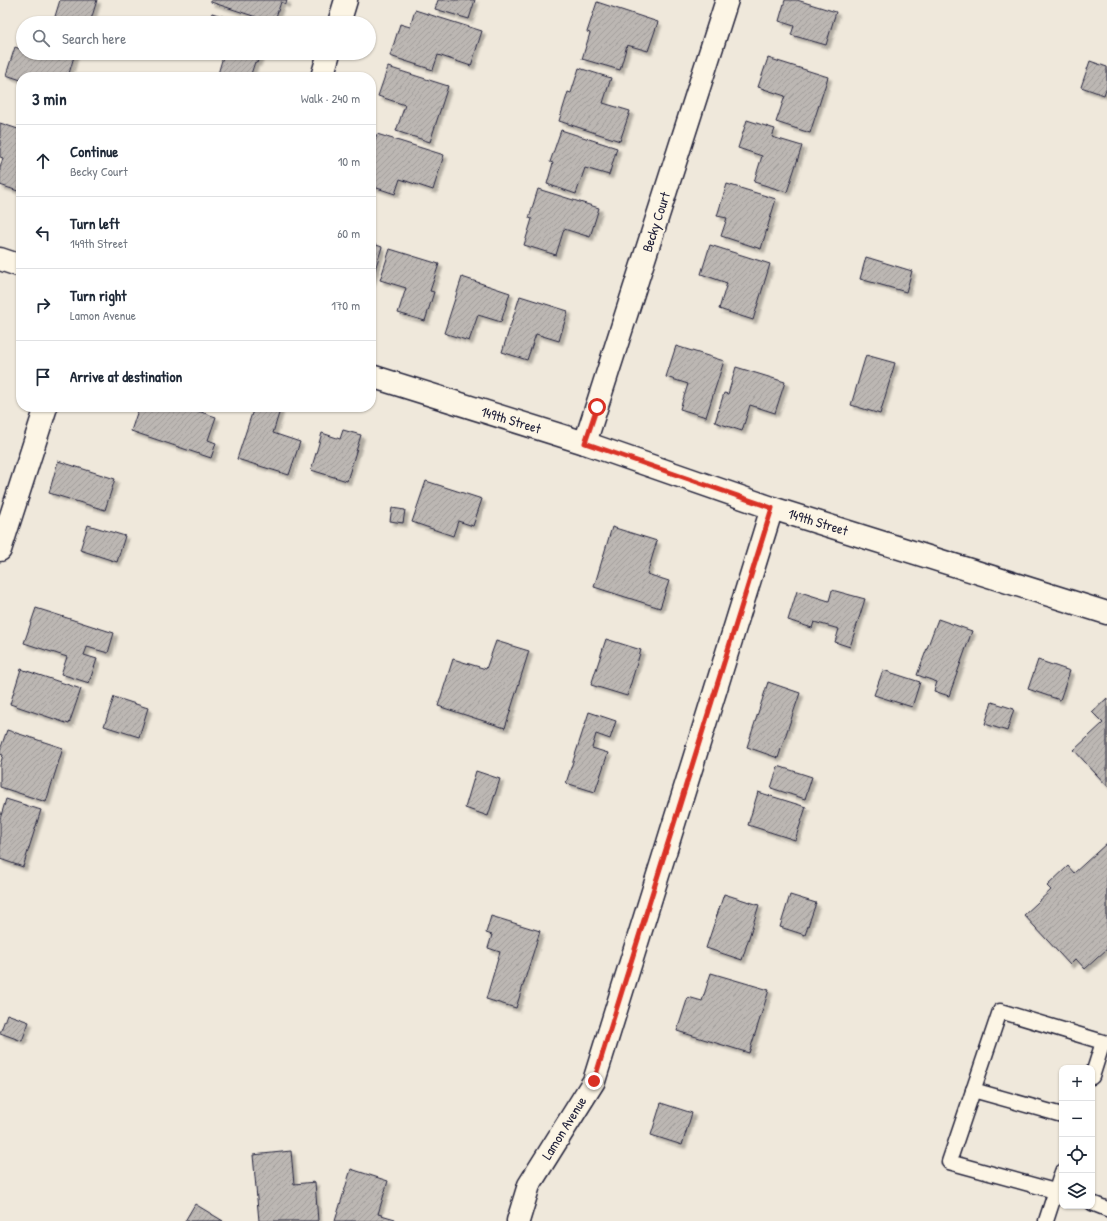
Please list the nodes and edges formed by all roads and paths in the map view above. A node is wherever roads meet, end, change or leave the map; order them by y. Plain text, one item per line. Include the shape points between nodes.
1 (346, 0) edge
2 (727, 0) edge
3 (341, 16) edge
4 (327, 60) edge
5 (323, 72) edge
6 (0, 259) edge
7 (16, 264) edge
8 (376, 378) edge
9 (44, 412) edge
10 (585, 443) junction
11 (772, 508) junction
12 (0, 550) edge
13 (1107, 613) edge
14 (1095, 1067) edge
15 (973, 1090) junction
16 (1059, 1114) edge
17 (1059, 1192) edge
18 (1095, 1204) edge
19 (1107, 1209) edge
20 (518, 1221) edge
21 (1046, 1221) edge

1 - 3 street
2 - 10 street, Becky Court
4 - 5 street
6 - 7 street
8 - 10 street, 149th Street
9 - 12 street
10 - 11 street, 149th Street
11 - 13 street, 149th Street
11 - 20 street, Lamon Avenue via 594,1081 529,1185
14 - 15 lane via 1103,1042 1000,1011
15 - 16 lane
15 - 17 lane via 949,1162
17 - 21 lane
18 - 19 lane

